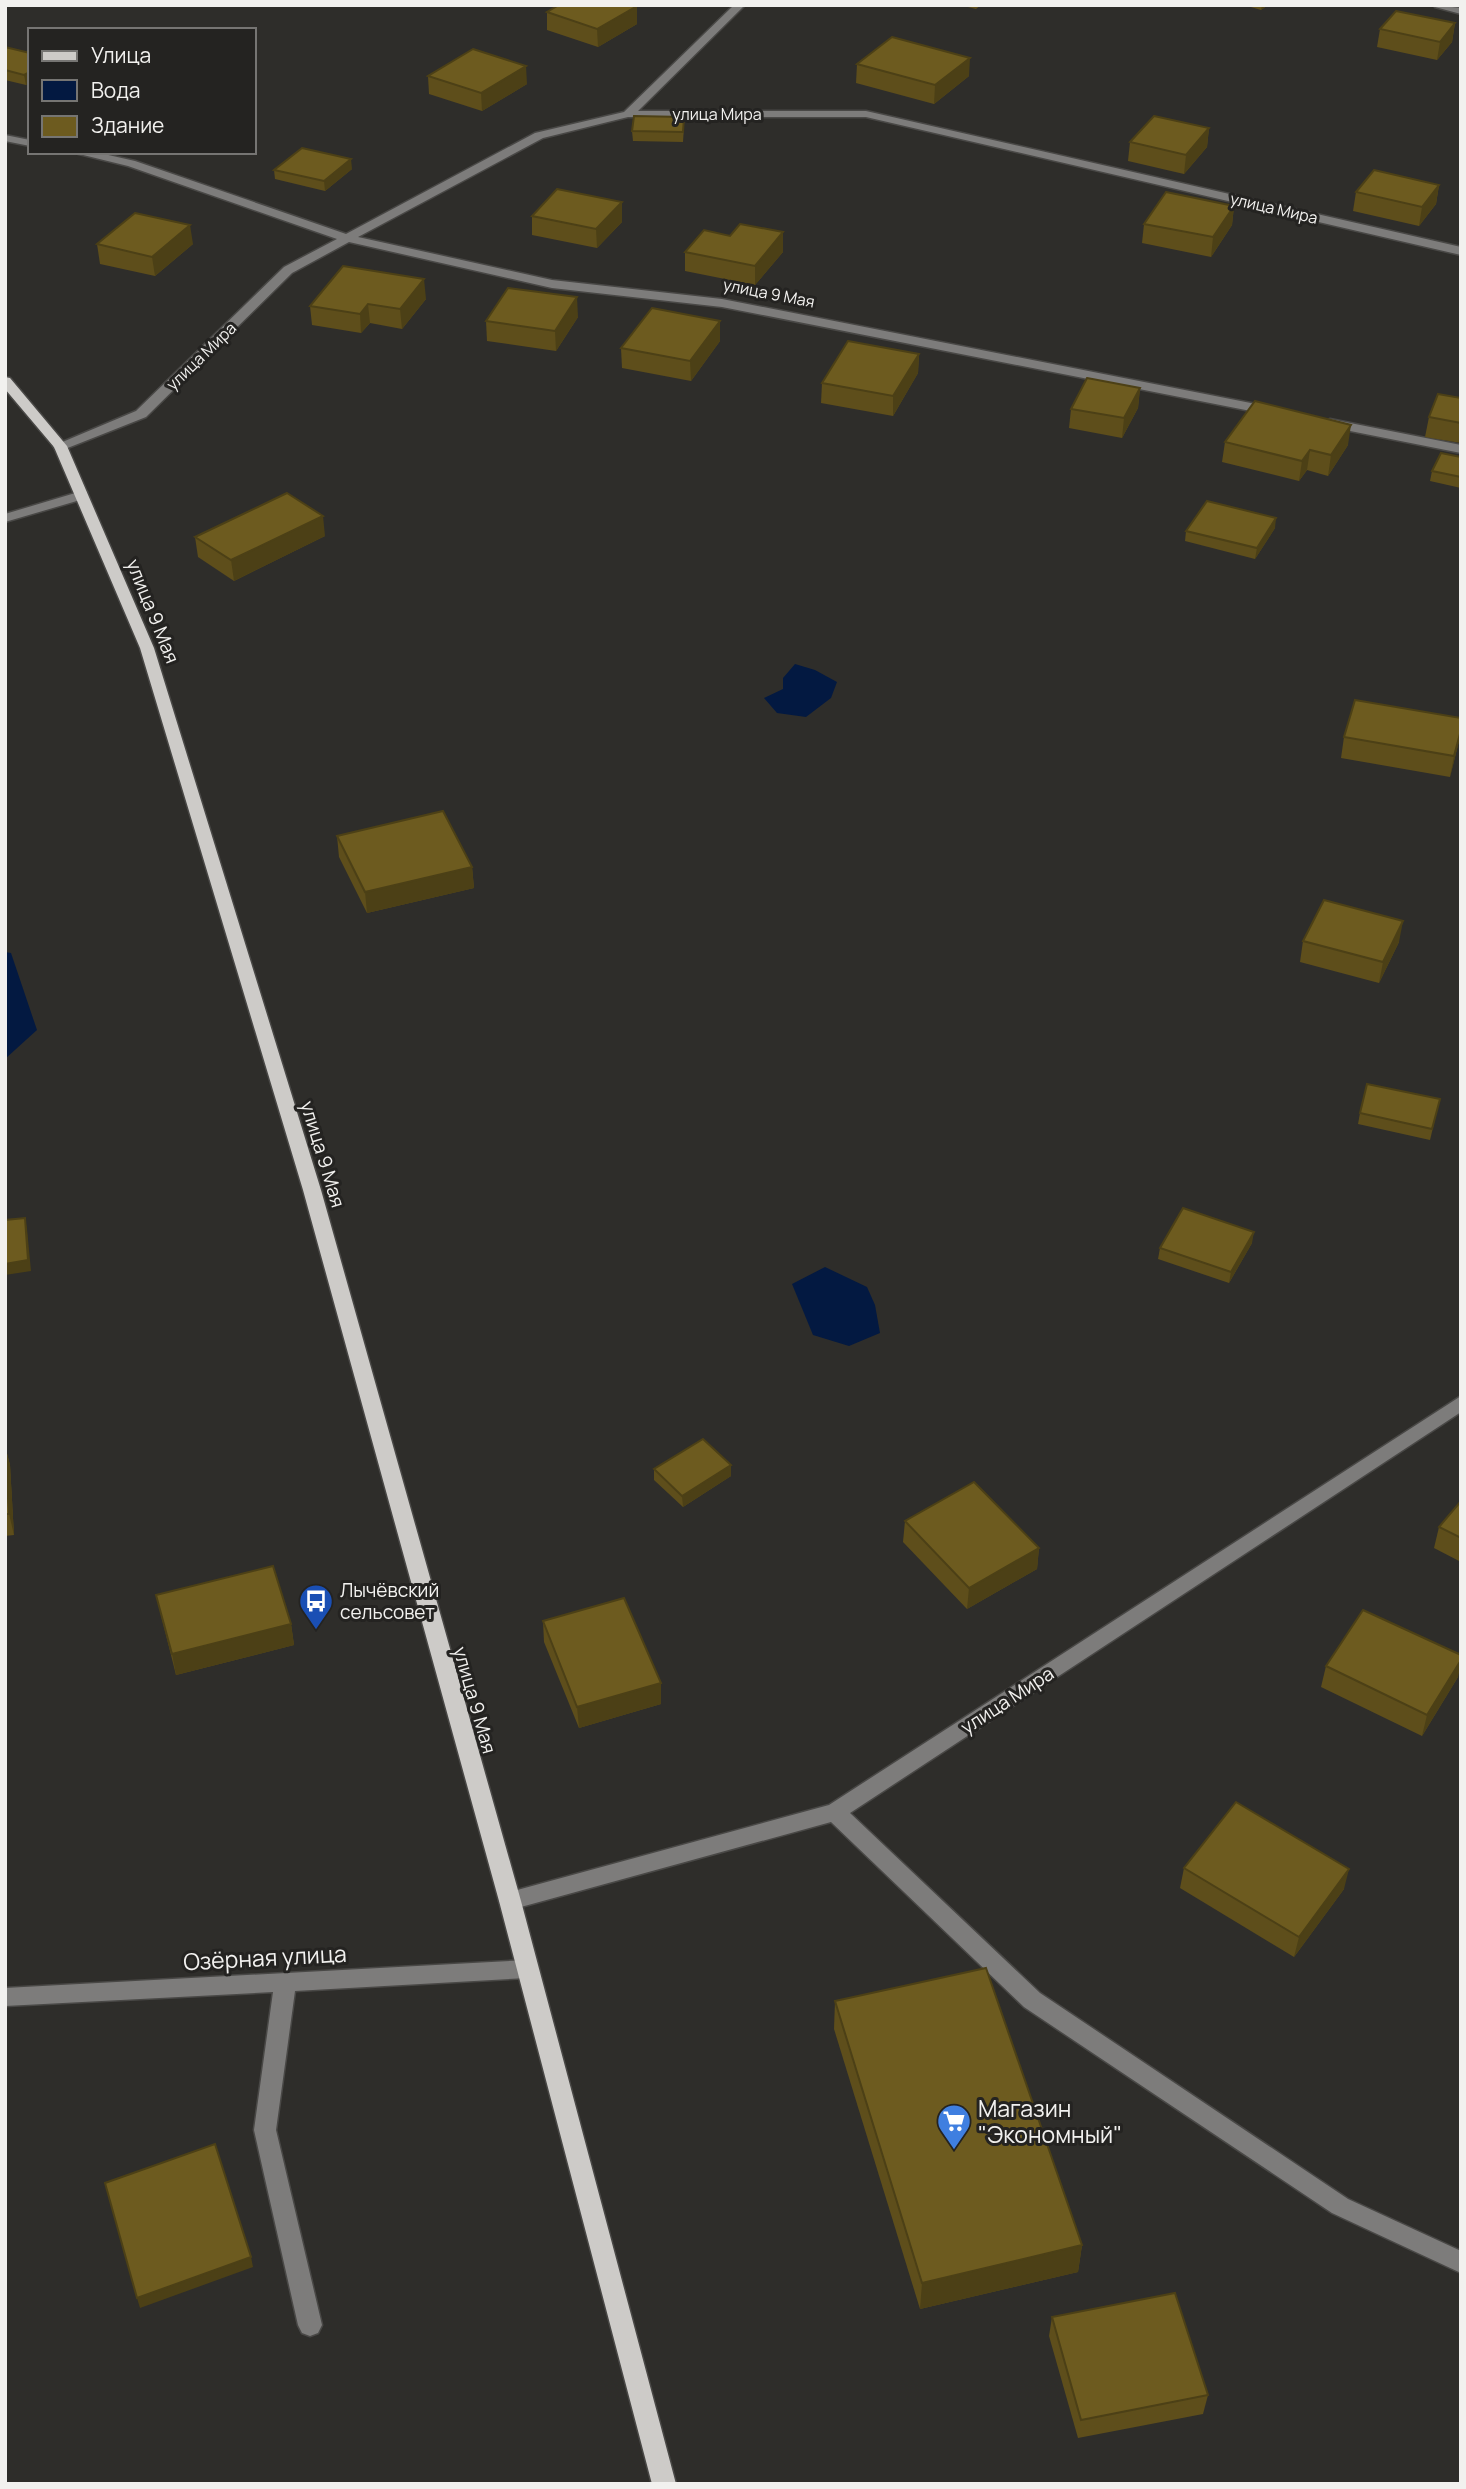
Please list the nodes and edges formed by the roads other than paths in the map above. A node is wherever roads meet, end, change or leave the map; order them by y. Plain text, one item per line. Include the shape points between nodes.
1 (740, 5) edge
2 (1440, 5) edge
3 (1461, 10) edge
4 (628, 114) junction
5 (5, 138) edge
6 (28, 143) edge
7 (87, 154) edge
8 (347, 238) junction
9 (1461, 251) edge
10 (5, 381) edge
11 (1283, 414) edge
12 (1310, 419) edge
13 (60, 446) junction
14 (1461, 449) edge
15 (82, 495) junction
16 (5, 518) edge
17 (1461, 1403) edge
18 (835, 1812) junction
19 (510, 1901) junction
20 (527, 1969) junction
21 (285, 1982) junction
22 (5, 1997) edge
23 (1461, 2262) edge
24 (310, 2325) dead end
25 (664, 2484) edge

1 - 4 street
2 - 3 street
4 - 8 street, улица Мира via 539,135
4 - 9 street, улица Мира via 866,114
5 - 6 street
7 - 8 street, улица 9 Мая via 131,163
8 - 11 street, улица 9 Мая via 552,284 722,303
8 - 13 street, улица Мира via 288,270 141,414
10 - 13 main road, улица 9 Мая
12 - 14 street
13 - 15 main road, улица 9 Мая
15 - 16 street
15 - 19 main road, улица 9 Мая via 152,661 312,1190
17 - 18 street, улица Мира
18 - 19 street, улица Мира
18 - 23 street via 1032,2000 1340,2207
19 - 20 main road, улица 9 Мая
20 - 21 street, Озёрная улица
20 - 25 main road, улица 9 Мая
21 - 22 street, Озёрная улица
21 - 24 street via 265,2130

